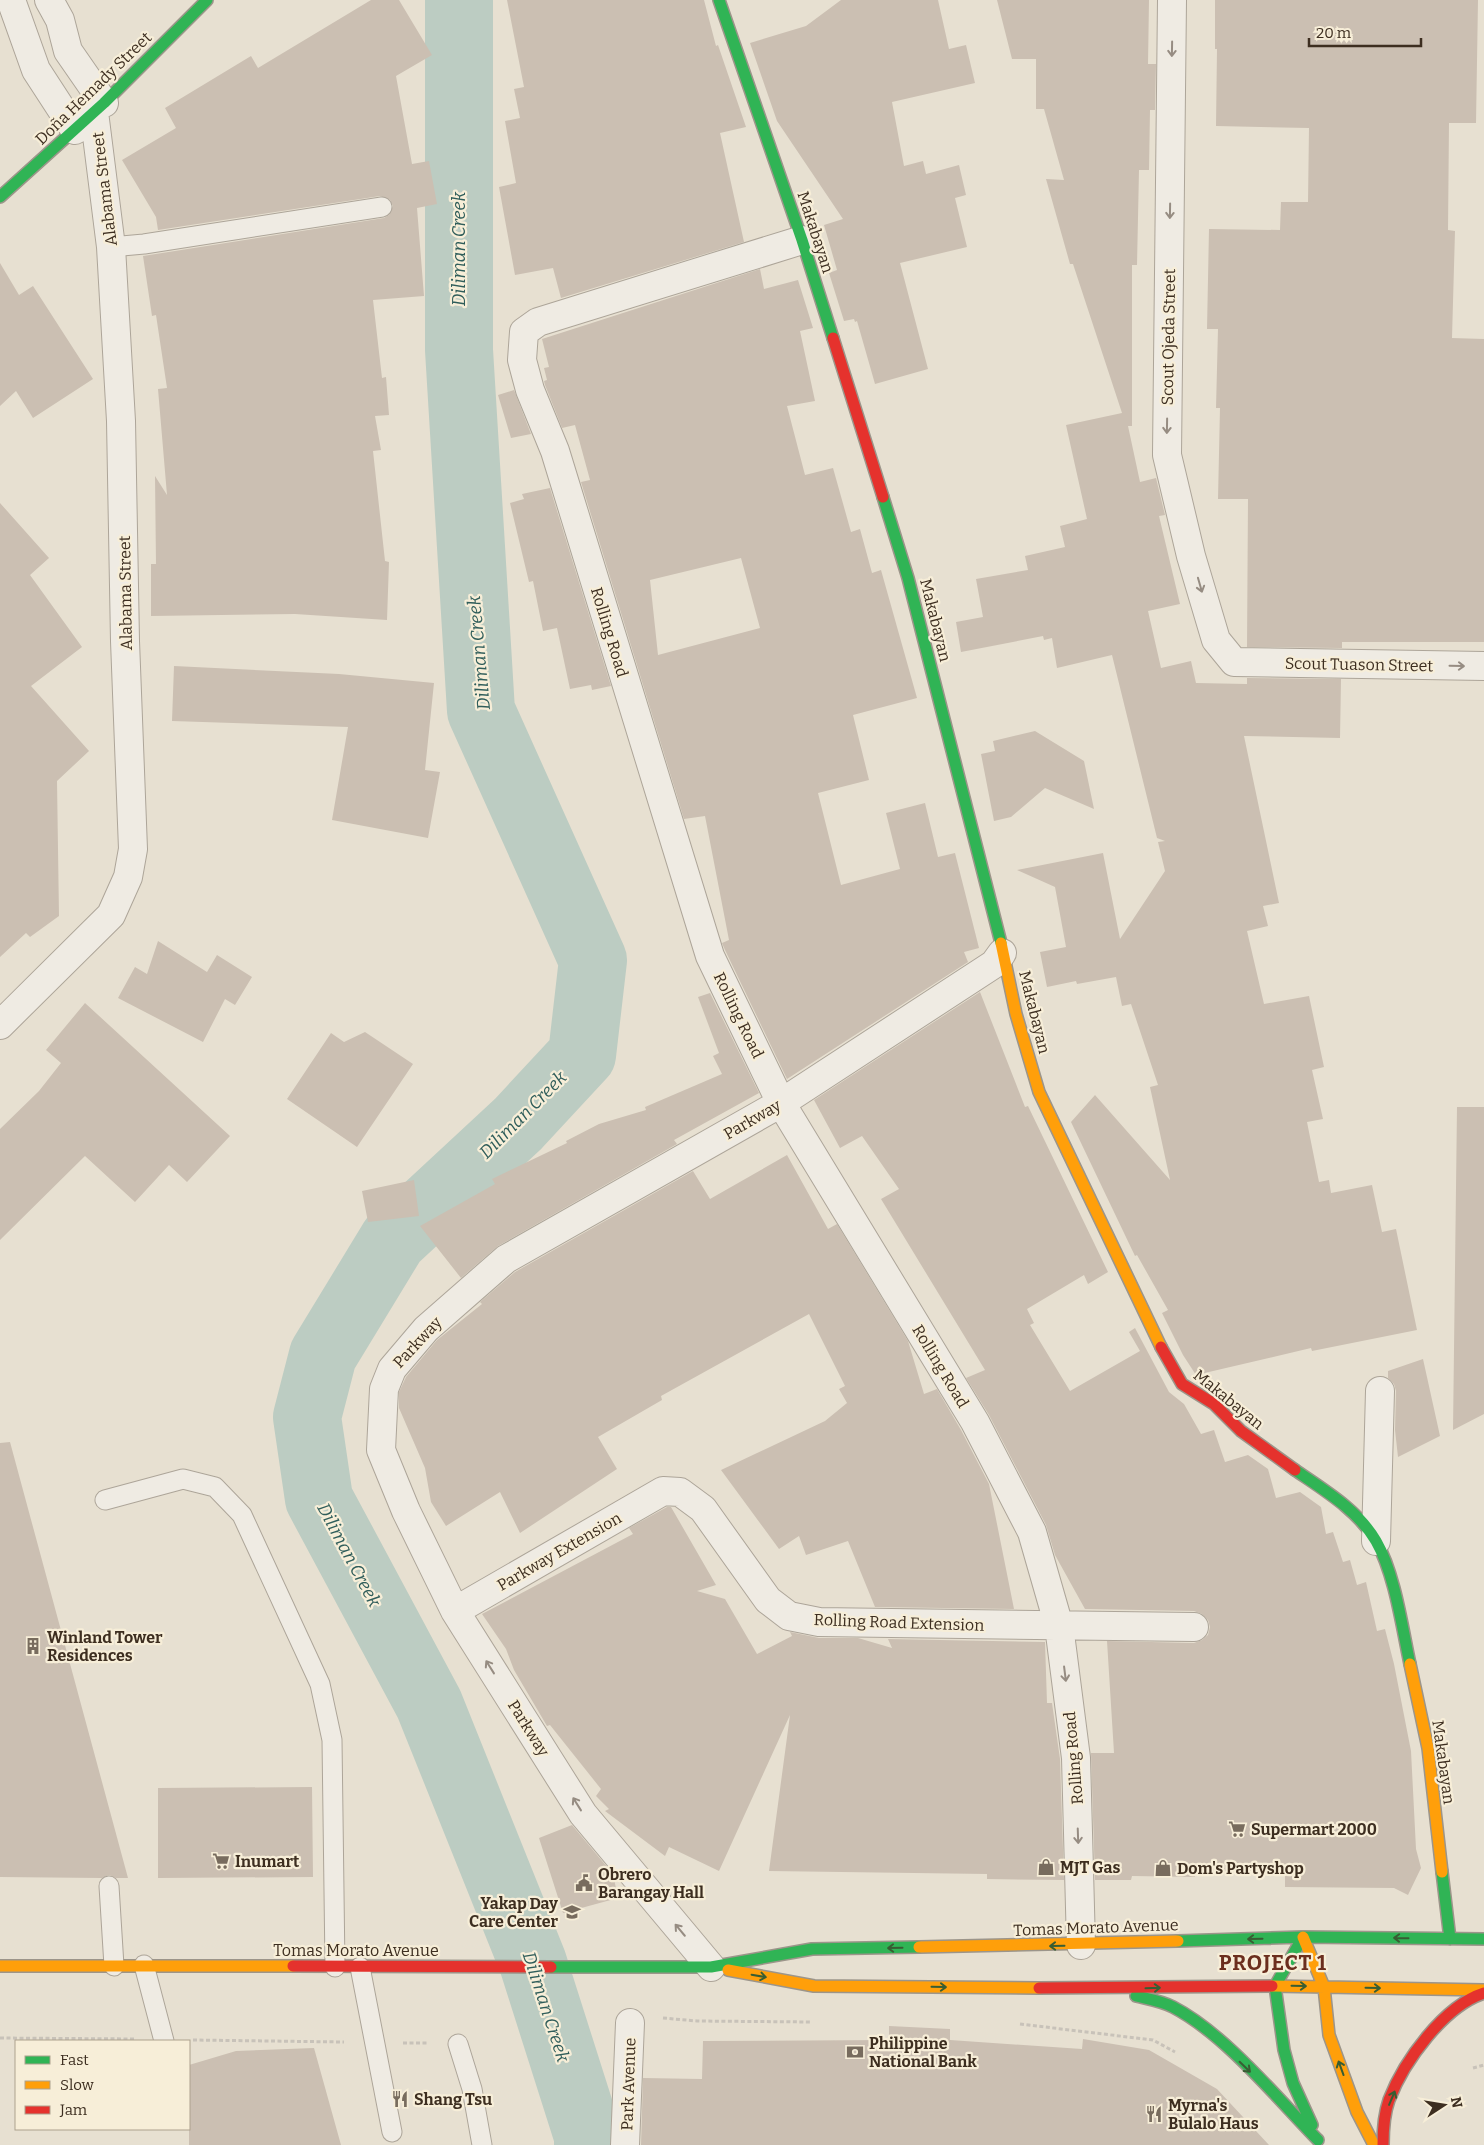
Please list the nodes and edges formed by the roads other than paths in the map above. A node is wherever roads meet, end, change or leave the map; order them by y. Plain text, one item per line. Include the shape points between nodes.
1 (10, 0) edge
2 (49, 0) edge
3 (207, 0) edge
4 (719, 0) edge
5 (1172, 0) edge
6 (91, 115) junction
7 (0, 197) edge
8 (382, 207) dead end
9 (802, 240) junction
10 (111, 247) junction
11 (1234, 662) joint
12 (1484, 666) edge
13 (1002, 953) junction
14 (0, 1025) edge
15 (781, 1102) junction
16 (1380, 1391) dead end
17 (663, 1491) joint
18 (105, 1500) dead end
19 (1376, 1541) junction
20 (455, 1611) junction
21 (1059, 1626) junction
22 (1194, 1627) dead end
23 (109, 1886) dead end
24 (1304, 1938) junction
25 (1450, 1939) junction
26 (1484, 1939) edge
27 (1082, 1945) junction
28 (144, 1965) junction
29 (0, 1966) edge
30 (114, 1966) junction
31 (335, 1967) junction
32 (360, 1967) junction
33 (712, 1967) junction
34 (1275, 1986) junction
35 (1324, 1987) junction
36 (1116, 1989) junction
37 (1484, 1992) edge
38 (630, 2023) dead end
39 (164, 2040) edge
40 (458, 2044) road end
41 (392, 2132) dead end
42 (1320, 2143) edge
43 (482, 2145) edge
44 (626, 2145) edge
45 (1374, 2145) edge
46 (1382, 2145) edge

1 - 6 street via 36,70
2 - 6 street via 60,20
3 - 6 main road, Doña Hemady Street
4 - 9 main road, Makabayan
5 -> 11 street, Scout Ojeda Street via 1167,455 1191,556 1216,640
6 - 7 main road, Doña Hemady Street
6 - 10 street, Alabama Street
8 - 10 lane
9 - 13 main road, Makabayan via 908,578
9 - 15 street, Rolling Road via 538,322 524,332 522,360 530,390 555,451 710,956
10 - 14 street, Alabama Street via 121,421 132,849 128,877 111,915
11 -> 12 street, Scout Tuason Street
13 - 15 street, Parkway via 994,964
13 - 19 main road, Makabayan via 1039,1092 1182,1384 1214,1404 1241,1431 1345,1505
15 - 20 street, Parkway via 506,1259 426,1329 392,1369 384,1389 381,1450 406,1511
15 - 21 street, Rolling Road via 975,1422 1032,1532
16 - 19 street
17 - 20 street, Parkway Extension
17 - 21 street, Rolling Road Extension via 680,1492 703,1509 768,1600 789,1616 819,1622
18 - 31 lane via 183,1479 215,1487 242,1515 320,1684 332,1740
19 - 25 main road, Makabayan via 1393,1585 1428,1748
33 -> 20 street, Parkway via 583,1814
21 - 22 street, Rolling Road Extension
21 -> 27 street, Rolling Road via 1076,1758
23 - 30 lane
25 -> 24 main road, Tomas Morato Avenue
24 -> 27 main road, Tomas Morato Avenue
24 - 34 main road
24 - 35 main road
25 - 26 main road, Tomas Morato Avenue
27 -> 33 main road, Tomas Morato Avenue via 812,1949
28 - 30 main road, Tomas Morato Avenue
28 - 31 main road, Tomas Morato Avenue
28 - 39 lane
29 - 30 main road, Tomas Morato Avenue
31 - 32 main road, Tomas Morato Avenue
32 - 33 main road, Tomas Morato Avenue
32 - 41 lane
33 -> 36 main road, Tomas Morato Avenue via 814,1986
34 -> 35 main road, Tomas Morato Avenue
36 -> 34 main road, Tomas Morato Avenue
34 - 42 main road via 1284,2050 1294,2083
35 -> 37 main road, Tomas Morato Avenue
45 -> 35 main road via 1357,2112 1329,2035
36 -> 42 main road via 1175,2008 1244,2065
46 -> 37 main road via 1385,2113 1399,2080 1421,2045 1461,2004
38 - 44 street, Park Avenue
40 - 43 lane via 472,2089

